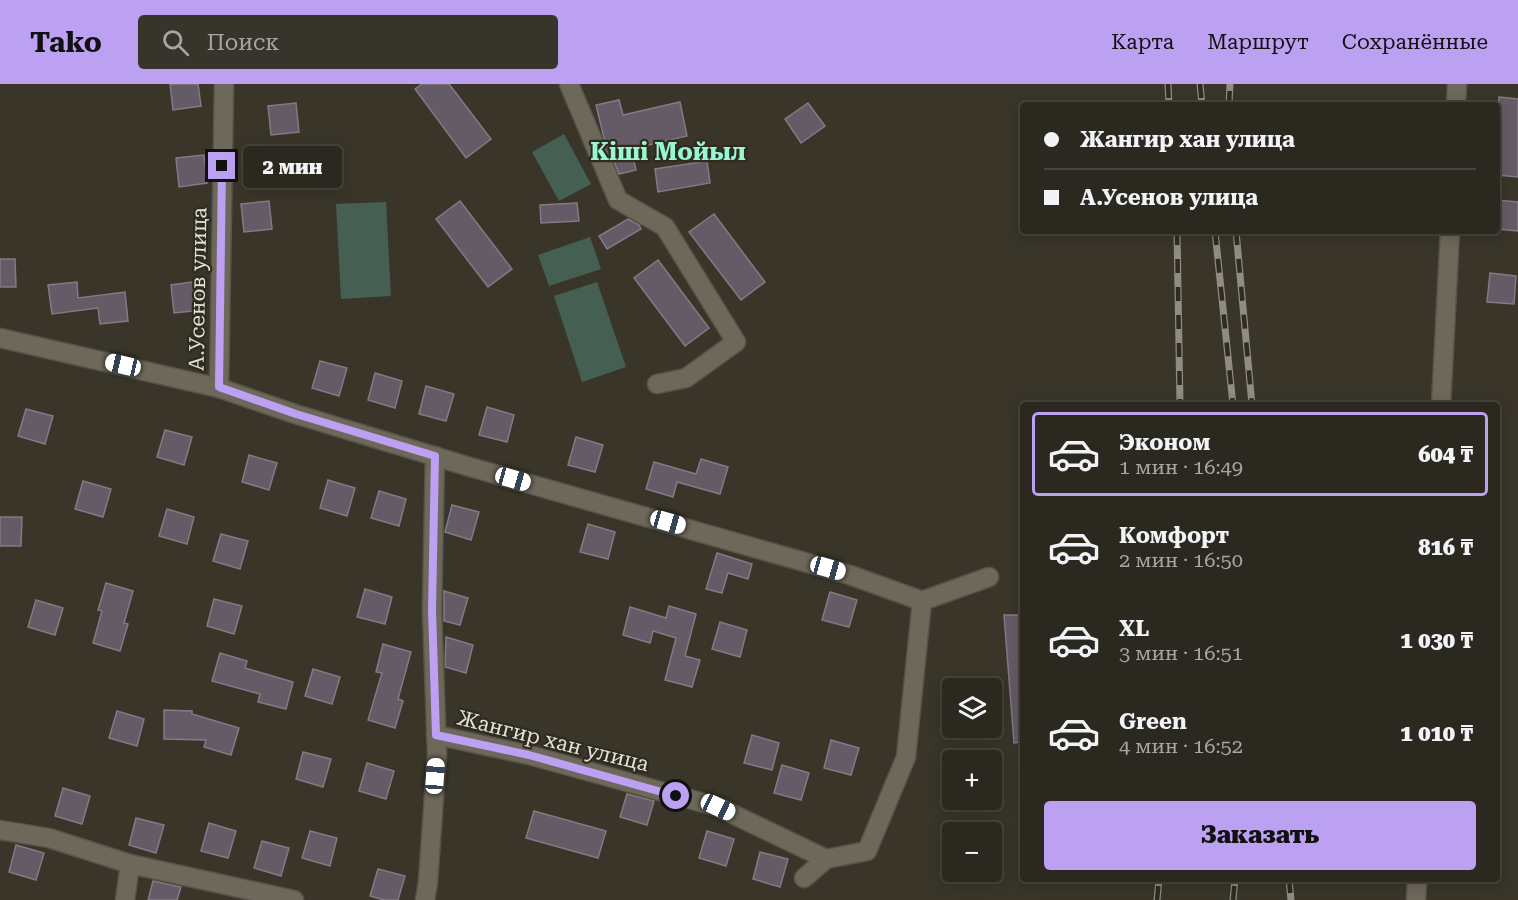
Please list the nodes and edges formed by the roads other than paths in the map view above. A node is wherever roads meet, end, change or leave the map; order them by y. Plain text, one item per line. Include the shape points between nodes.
1 (224, 84) edge
2 (569, 84) edge
3 (1457, 84) edge
4 (1456, 102) edge
5 (1450, 234) edge
6 (0, 338) edge
7 (657, 384) dead end
8 (219, 387) junction
9 (1441, 402) edge
10 (435, 456) junction
11 (989, 577) dead end
12 (922, 601) junction
13 (436, 735) junction
14 (0, 830) edge
15 (826, 859) junction
16 (130, 864) junction
17 (804, 878) dead end
18 (1417, 882) edge
19 (125, 900) edge
20 (294, 900) edge
21 (425, 900) edge
22 (1416, 900) edge

1 - 8 street, А.Усенов улица
2 - 7 street via 618,200 665,227 736,342 686,378
3 - 4 street
5 - 9 street
6 - 8 street
8 - 10 street
10 - 12 street via 850,575
10 - 13 street, Жангир хан улица via 432,610
11 - 12 street
12 - 15 street via 906,757 867,851
13 - 15 street, Жангир хан улица via 529,755 718,807
13 - 21 street, Жангир хан улица
14 - 16 street via 49,838
15 - 17 street
16 - 19 street
16 - 20 street
18 - 22 street

